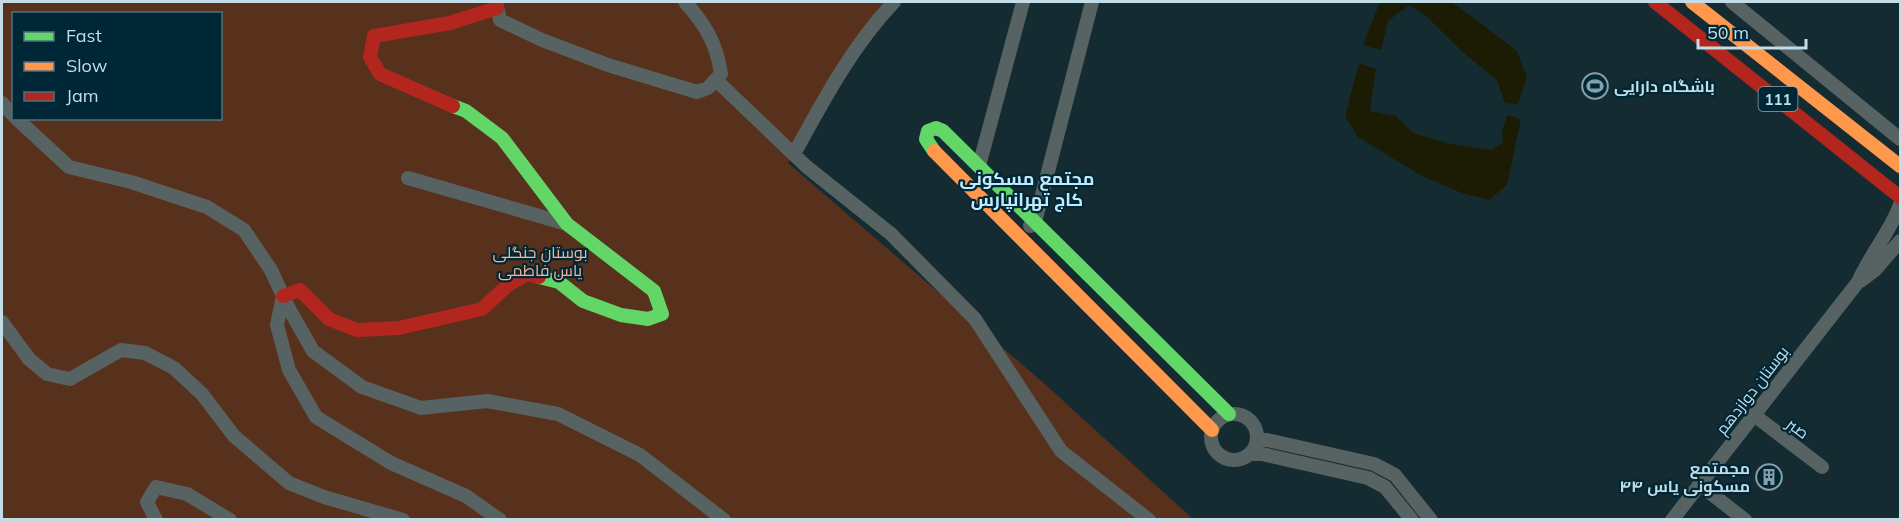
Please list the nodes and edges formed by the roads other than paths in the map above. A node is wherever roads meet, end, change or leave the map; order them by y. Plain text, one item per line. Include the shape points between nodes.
1 (685, 2) edge
2 (1023, 2) edge
3 (1092, 2) edge
4 (1655, 2) edge
5 (1692, 2) edge
6 (1731, 2) edge
7 (889, 3) edge
8 (497, 5) edge
9 (716, 80) junction
10 (18, 120) edge
11 (1900, 139) edge
12 (794, 154) junction
13 (979, 166) junction
14 (1900, 166) edge
15 (408, 178) dead end
16 (1900, 197) edge
17 (1900, 205) edge
18 (1035, 222) junction
19 (567, 224) junction
20 (1019, 236) junction
21 (1900, 241) edge
22 (1858, 282) junction
23 (283, 296) junction
24 (2, 322) edge
25 (1230, 414) junction
26 (1754, 415) junction
27 (1212, 430) junction
28 (1258, 438) junction
29 (1250, 454) junction
30 (1822, 467) dead end
31 (1699, 484) junction
32 (156, 519) edge
33 (230, 519) edge
34 (403, 519) edge
35 (500, 519) edge
36 (724, 519) edge
37 (1149, 519) edge
38 (1412, 519) edge
39 (1431, 519) edge
40 (1672, 519) edge
41 (1745, 519) edge

1 - 9 street via 703,22 718,56 721,74
2 - 13 street
3 - 18 street
4 - 16 street, 111
5 - 14 street, 111
6 - 11 street
7 - 12 street via 830,89
8 - 9 street via 500,20 542,40 659,82 697,92
8 - 19 street via 450,23 374,36 370,57 380,74 466,111 502,138
9 - 12 street
10 - 23 street via 69,167 207,207 244,230
12 - 37 street via 891,234 975,319 1060,451
13 - 18 street
13 - 20 street via 943,131 928,131 929,146
15 - 19 street
17 - 22 street, بوستان دوازدهم
18 - 20 street
18 - 25 street
19 - 23 street via 654,291 662,314 648,319 621,315 584,301 559,282 527,274 482,309 399,328 357,330 329,319 300,290
20 - 27 street
21 - 22 street, بوستان دوازدهم via 1875,270
22 - 26 street, بوستان دوازدهم
23 - 35 street via 277,325 289,370 316,417 391,463 466,496
23 - 36 street via 313,351 362,387 421,408 487,401 558,414 640,455
24 - 34 street via 29,359 47,374 70,379 121,350 145,353 174,368 202,394 234,436 289,483
25 - 27 street via 1219,419
25 - 28 street via 1247,417
26 - 30 street, صبر
26 - 31 street, بوستان دوازدهم
27 - 29 street via 1212,442 1222,456 1240,459
28 - 29 street
28 - 39 street via 1374,464 1395,475
29 - 38 street via 1368,478 1385,487
31 - 40 street, بوستان دوازدهم
31 - 41 street
32 - 33 street via 147,502 156,487 187,494

